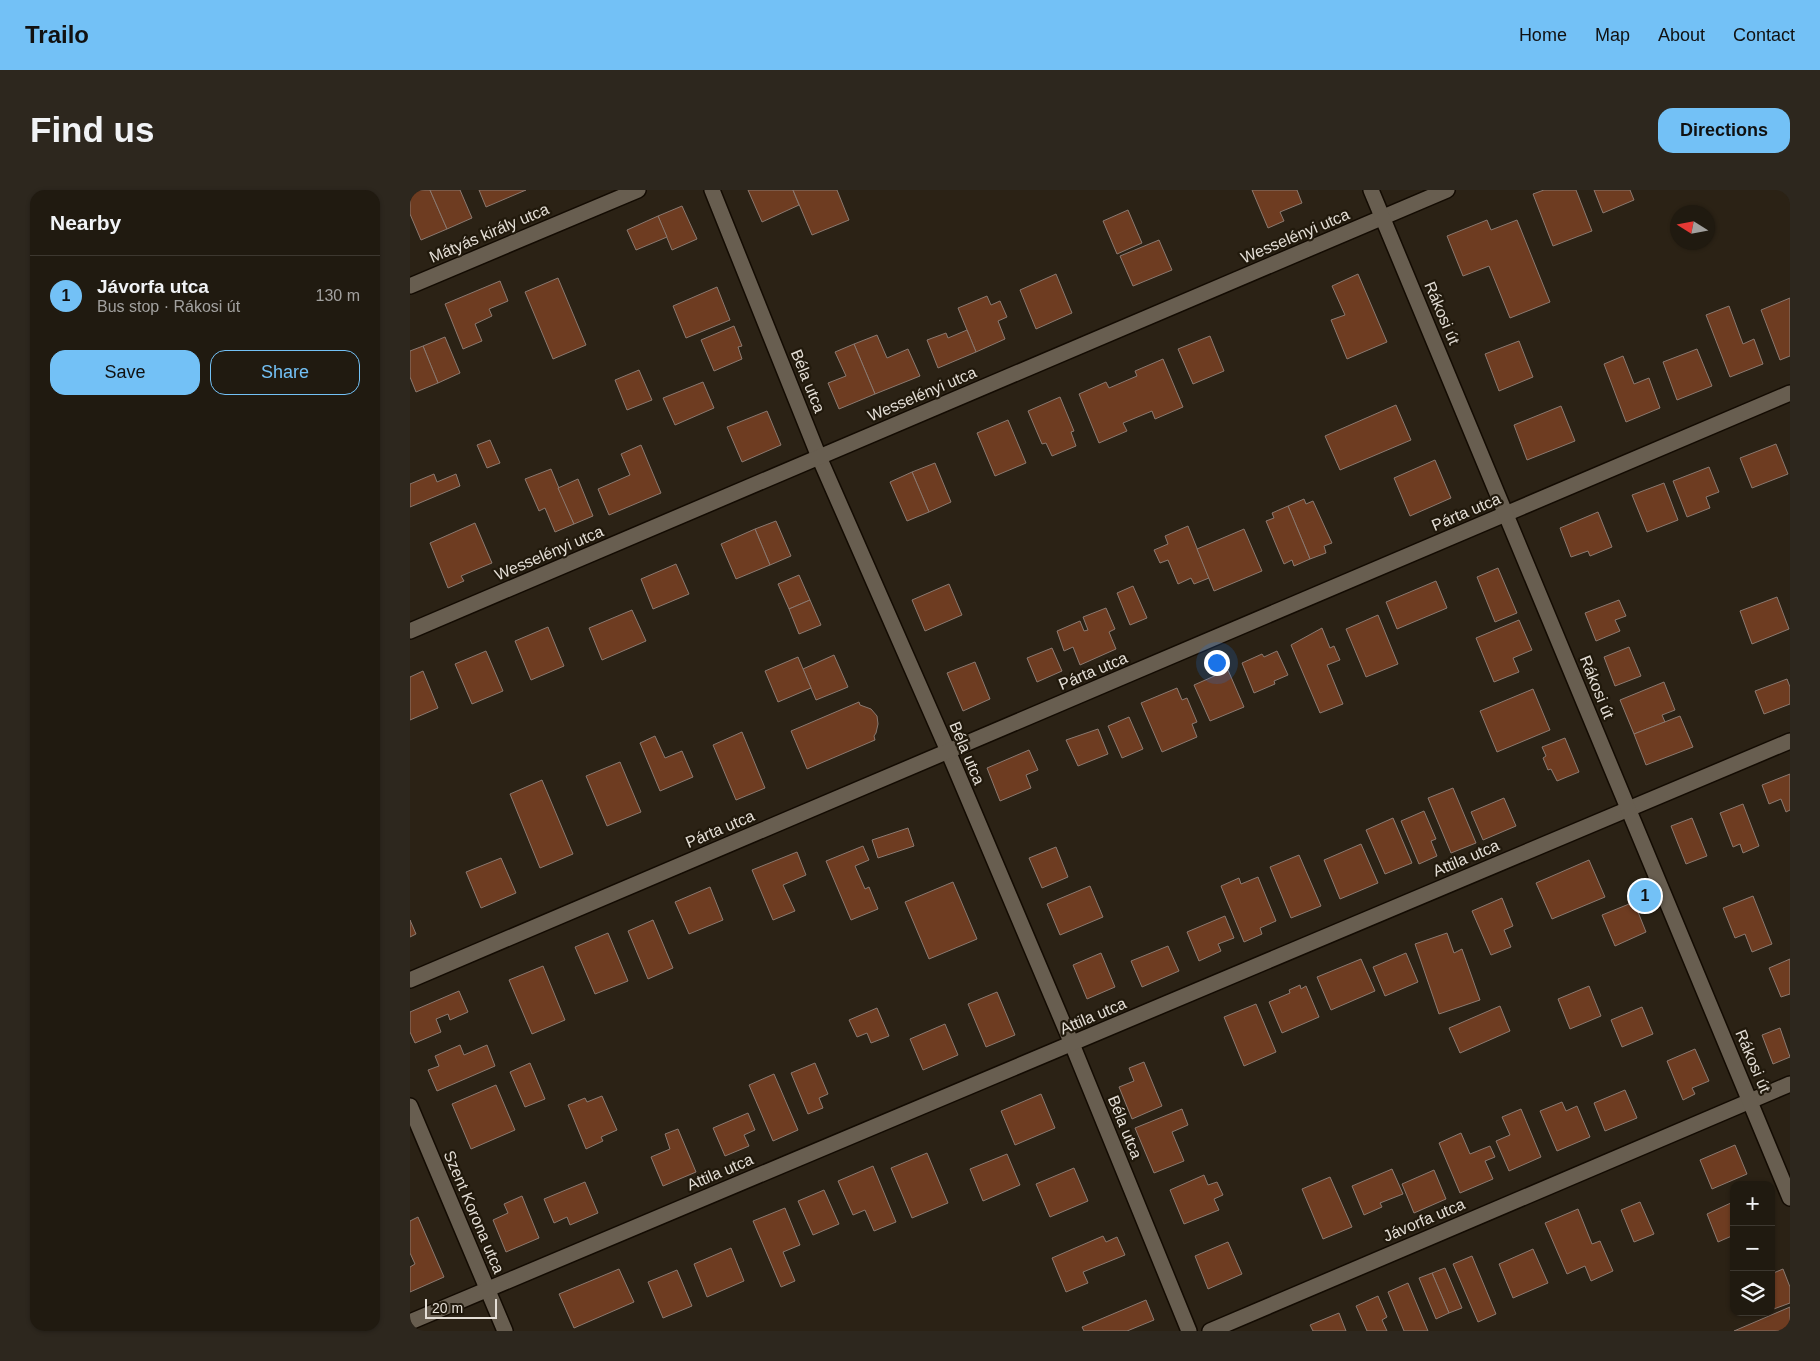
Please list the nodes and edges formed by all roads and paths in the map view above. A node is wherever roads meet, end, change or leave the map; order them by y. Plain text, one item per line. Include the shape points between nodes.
1 (638, 190) edge
2 (712, 190) edge
3 (1371, 190) edge
4 (1448, 190) edge
5 (1383, 218) junction
6 (410, 286) edge
7 (1790, 393) edge
8 (819, 457) junction
9 (1507, 514) junction
10 (410, 631) edge
11 (1790, 741) edge
12 (948, 751) junction
13 (1629, 809) junction
14 (410, 980) edge
15 (1072, 1044) junction
16 (1790, 1084) edge
17 (1750, 1100) junction
18 (410, 1106) edge
19 (1790, 1198) edge
20 (488, 1289) junction
21 (410, 1322) edge
22 (505, 1331) edge
23 (1189, 1331) edge
24 (1210, 1331) edge

1 - 6 street, Mátyás király utca
2 - 8 street, Béla utca
3 - 5 street, Rákosi út
4 - 5 street, Wesselényi utca
5 - 8 street, Wesselényi utca
5 - 9 street, Rákosi út
7 - 9 street, Párta utca
8 - 10 street, Wesselényi utca
8 - 12 street, Béla utca
9 - 12 street, Párta utca
9 - 13 street, Rákosi út
11 - 13 street, Attila utca
12 - 14 street, Párta utca
12 - 15 street, Béla utca
13 - 15 street, Attila utca
13 - 17 street, Rákosi út
15 - 20 street, Attila utca
15 - 23 street, Béla utca
16 - 17 street, Jávorfa utca
17 - 19 street, Rákosi út
17 - 24 street, Jávorfa utca
18 - 20 street, Szent Korona utca
20 - 21 street, Attila utca
20 - 22 street, Szent Korona utca

